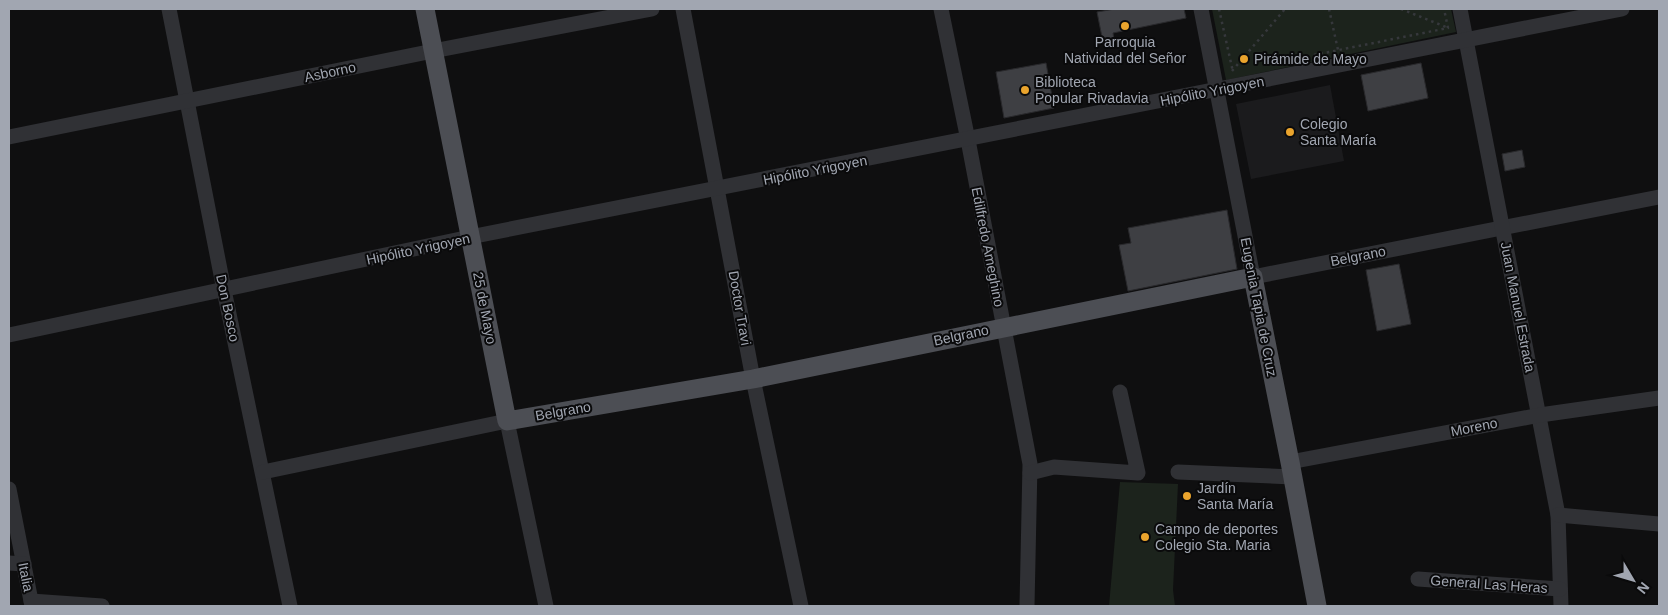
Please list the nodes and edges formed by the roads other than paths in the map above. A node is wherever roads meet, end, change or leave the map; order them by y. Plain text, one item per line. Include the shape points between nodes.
1 (169, 9) edge
2 (425, 9) edge
3 (652, 9) edge
4 (683, 9) edge
5 (941, 9) edge
6 (1201, 9) edge
7 (1460, 9) edge
8 (1622, 9) edge
9 (1466, 39) junction
10 (433, 50) junction
11 (1216, 90) junction
12 (187, 101) junction
13 (9, 138) edge
14 (968, 140) junction
15 (718, 189) junction
16 (1659, 197) edge
17 (1503, 226) junction
18 (470, 237) junction
19 (1252, 277) junction
20 (224, 290) junction
21 (1003, 326) junction
22 (9, 334) edge
23 (753, 379) junction
24 (1120, 392) dead end
25 (1659, 398) edge
26 (1540, 415) junction
27 (508, 421) junction
28 (1292, 469) junction
29 (263, 472) junction
30 (1178, 472) dead end
31 (1030, 473) junction
32 (9, 489) edge
33 (1558, 515) junction
34 (1659, 524) edge
35 (16, 564) edge
36 (1418, 579) dead end
37 (1560, 589) junction
38 (32, 604) edge
39 (102, 606) edge
40 (290, 606) edge
41 (546, 606) edge
42 (801, 606) edge
43 (1027, 606) edge
44 (1317, 606) edge
45 (1561, 606) edge

1 - 12 street, Don Bosco
2 - 10 main road, 25 de Mayo
3 - 10 street, Asborno
4 - 15 street, Doctor Travi
5 - 14 street, Edilfredo Ameghino
6 - 11 street, Eugenia Tapia de Cruz
7 - 9 street, Juan Manuel Estrada
8 - 9 street, Hipólito Yrigoyen
9 - 11 street, Hipólito Yrigoyen
9 - 17 street, Juan Manuel Estrada
10 - 12 street, Asborno
10 - 18 main road, 25 de Mayo
11 - 14 street, Hipólito Yrigoyen
11 - 19 street, Eugenia Tapia de Cruz
12 - 13 street, Asborno
12 - 20 street, Don Bosco
14 - 15 street, Hipólito Yrigoyen
14 - 21 street, Edilfredo Ameghino
15 - 18 street, Hipólito Yrigoyen
15 - 23 street, Doctor Travi
16 - 17 street, Belgrano
17 - 19 street, Belgrano
17 - 26 street, Juan Manuel Estrada
18 - 20 street, Hipólito Yrigoyen
18 - 27 main road, 25 de Mayo
19 - 21 main road, Belgrano
19 - 28 main road, Eugenia Tapia de Cruz
20 - 22 street, Hipólito Yrigoyen
20 - 29 street, Don Bosco
21 - 23 main road, Belgrano
21 - 31 street, Edilfredo Ameghino
23 - 27 main road, Belgrano
23 - 42 street, Doctor Travi
24 - 31 street via 1138,473 1054,467
25 - 26 street, Moreno
26 - 28 street, Moreno
26 - 33 street, Juan Manuel Estrada
27 - 29 street, Belgrano
27 - 41 street, 25 de Mayo
28 - 30 street, Moreno
28 - 44 main road, Eugenia Tapia de Cruz
29 - 40 street, Don Bosco
31 - 43 street, Edilfredo Ameghino
32 - 35 street, Italia
33 - 34 street
33 - 37 street, Juan Manuel Estrada
35 - 38 street, Italia
36 - 37 street, General Las Heras
37 - 45 street, Juan Manuel Estrada
38 - 39 street

